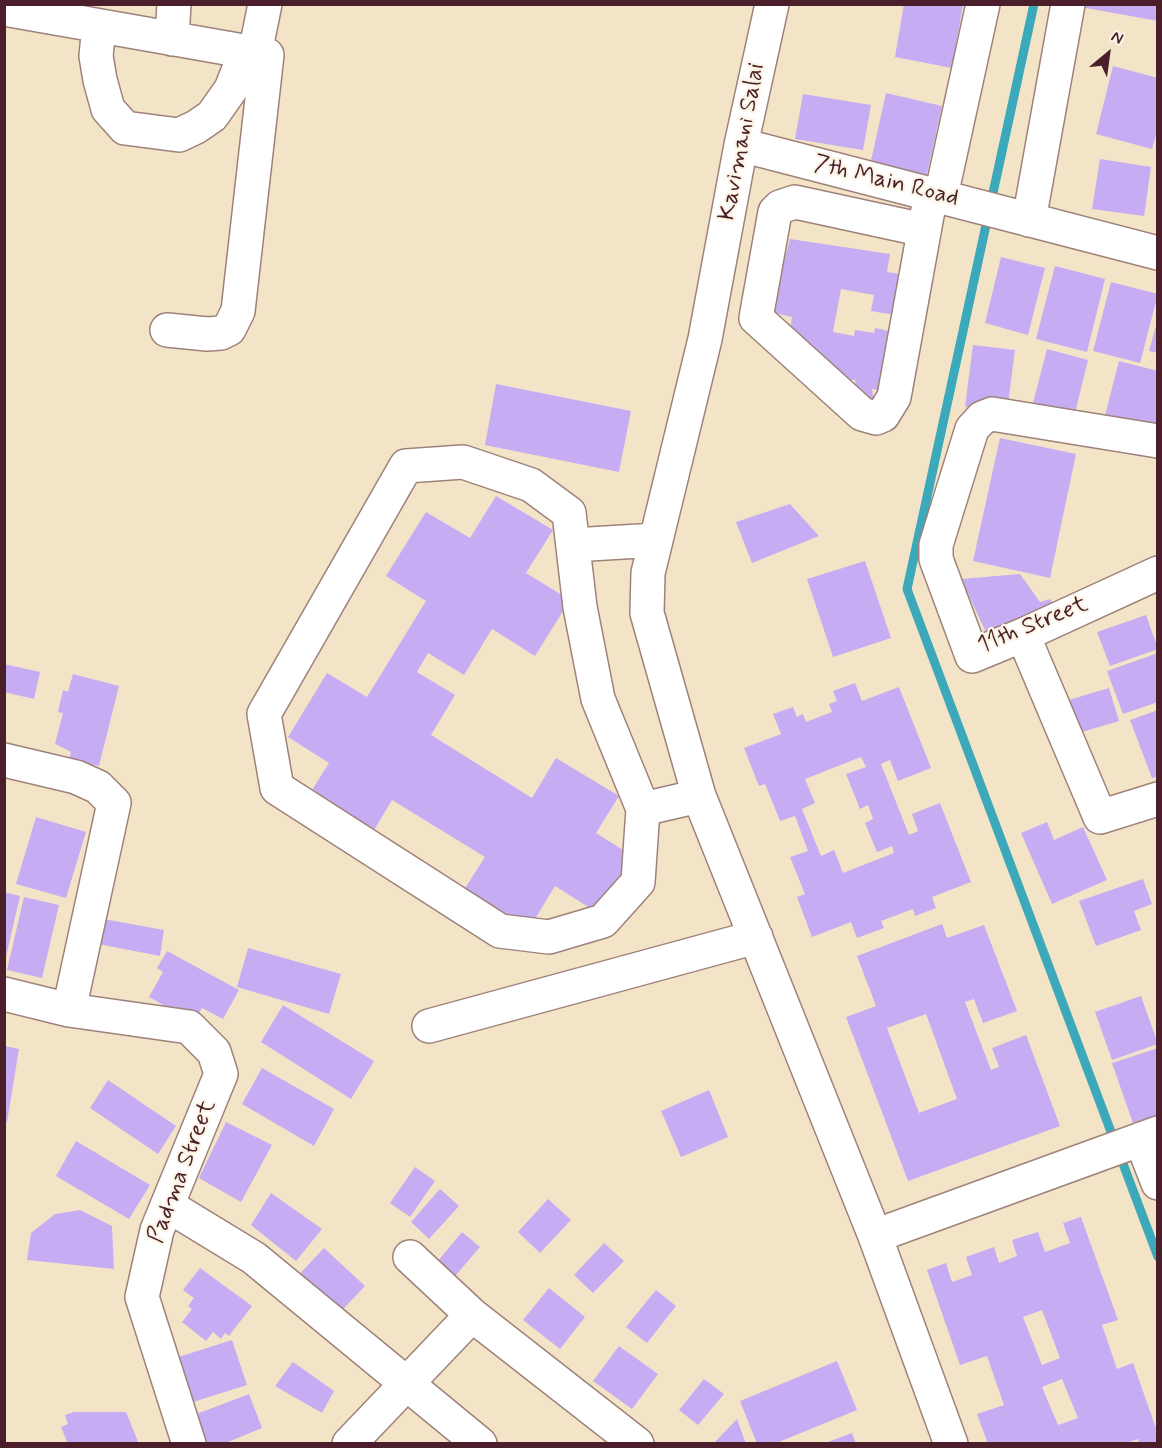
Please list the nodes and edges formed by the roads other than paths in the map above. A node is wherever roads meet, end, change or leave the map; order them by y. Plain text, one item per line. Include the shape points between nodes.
1 (174, 4) edge
2 (264, 4) edge
3 (772, 4) edge
4 (983, 4) edge
5 (1068, 4) edge
6 (4, 9) edge
7 (57, 11) edge
8 (99, 26) junction
9 (172, 39) junction
10 (259, 54) junction
11 (741, 145) junction
12 (937, 206) junction
13 (1017, 216) junction
14 (1158, 253) edge
15 (167, 330) dead end
16 (1158, 441) edge
17 (656, 540) junction
18 (573, 545) junction
19 (1156, 580) edge
20 (1023, 636) junction
21 (4, 760) edge
22 (699, 796) junction
23 (1158, 799) edge
24 (643, 809) junction
25 (756, 937) junction
26 (4, 994) edge
27 (69, 1010) junction
28 (429, 1026) dead end
29 (1145, 1138) edge
30 (1158, 1183) edge
31 (167, 1205) junction
32 (875, 1236) junction
33 (410, 1257) dead end
34 (472, 1315) junction
35 (407, 1383) junction
36 (189, 1443) edge
37 (350, 1443) edge
38 (480, 1443) edge
39 (637, 1443) edge
40 (951, 1443) edge

1 - 9 street
2 - 10 street
3 - 11 street, Kavimani Salai
4 - 12 street
5 - 13 street
6 - 7 street
7 - 8 street
8 - 9 street
8 - 10 street via 96,56 100,80 108,109 125,128 179,135 196,127 212,116
9 - 10 street
10 - 15 street via 238,311 229,329 221,333
11 - 12 street, 7th Main Road
11 - 17 street, Kavimani Salai via 705,339
12 - 12 street via 894,397 883,415 876,418 862,414 756,318 775,213 795,202
12 - 13 street, 7th Main Road
13 - 14 street, 7th Main Road
16 - 20 street, 11th Street via 992,414 972,429 936,545 936,559 972,656
17 - 18 street
17 - 22 street, Kavimani Salai via 648,573 647,613
18 - 24 street via 580,607 598,699
18 - 24 street via 569,513 531,485 463,462 406,466 264,714 277,788 500,931 549,937 603,921 638,882
19 - 20 street, 11th Street
20 - 23 street via 1100,817
21 - 27 street via 76,777 98,787 114,802
22 - 24 street
22 - 25 street, Kavimani Salai
25 - 28 street
25 - 32 street, Kavimani Salai
26 - 27 street, Padma Street
27 - 31 street, Padma Street via 189,1027 214,1052 221,1074
29 - 30 street
29 - 32 street
31 - 35 street via 255,1258
31 - 36 street, Padma Street via 157,1230 142,1297
32 - 40 street, Kavimani Salai
33 - 34 street
34 - 35 street
34 - 39 street
35 - 37 street
35 - 38 street

